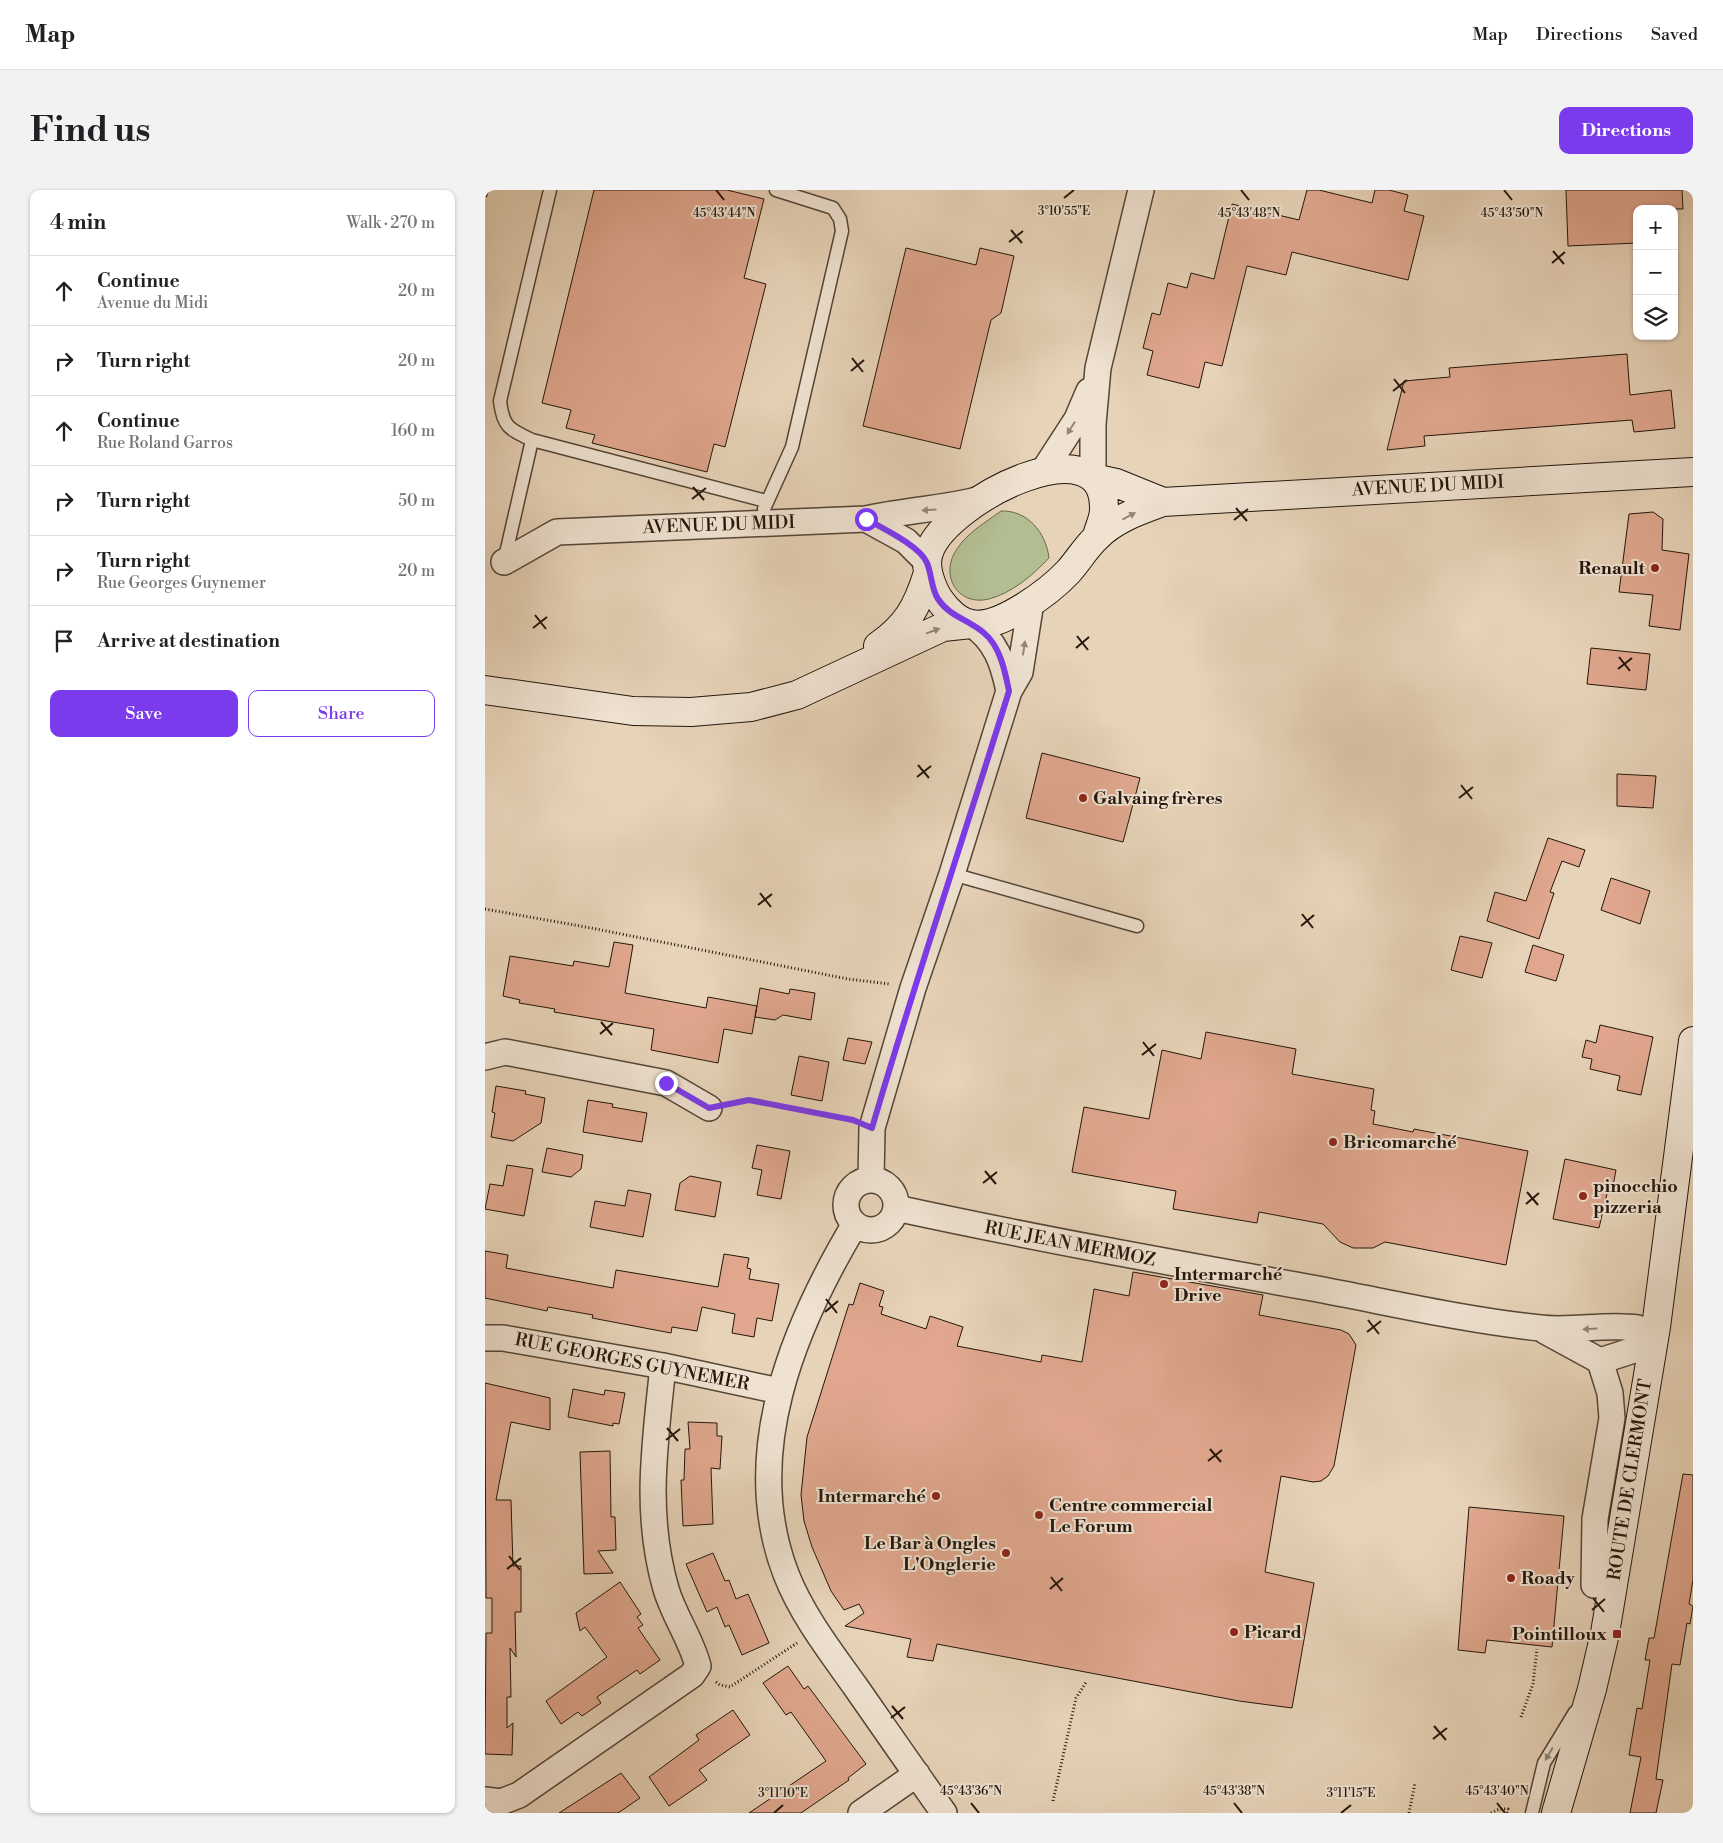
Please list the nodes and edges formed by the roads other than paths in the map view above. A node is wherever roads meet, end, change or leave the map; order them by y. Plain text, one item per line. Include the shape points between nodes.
1 (550, 190) edge
2 (776, 190) edge
3 (1141, 190) edge
4 (1098, 368) junction
5 (532, 440) junction
6 (1693, 472) edge
7 (1042, 473) junction
8 (1093, 478) junction
9 (977, 500) junction
10 (1163, 502) junction
11 (763, 512) junction
12 (866, 519) junction
13 (1097, 536) junction
14 (504, 562) joint
15 (927, 568) junction
16 (1031, 602) junction
17 (971, 624) junction
18 (857, 666) junction
19 (485, 690) edge
20 (1009, 691) junction
21 (952, 874) junction
22 (1137, 926) dead end
23 (1693, 1018) edge
24 (1693, 1041) edge
25 (485, 1057) edge
26 (709, 1108) road end
27 (871, 1180) junction
28 (896, 1208) junction
29 (855, 1224) junction
30 (1541, 1329) junction
31 (485, 1338) edge
32 (1645, 1339) junction
33 (1600, 1361) junction
34 (663, 1366) junction
35 (779, 1391) junction
36 (1594, 1585) junction
37 (1575, 1712) junction
38 (1574, 1754) junction
39 (917, 1774) junction
40 (485, 1800) edge
41 (861, 1813) edge
42 (944, 1813) edge
43 (1532, 1813) edge
44 (1556, 1813) edge

1 - 5 lane via 500,401 502,418 513,431
2 - 11 lane via 833,208 841,218 842,231 792,447
3 - 4 street
4 -> 7 street via 1077,419
4 - 8 street
5 - 11 lane
5 - 14 lane
6 - 10 main road, AVENUE DU MIDI
7 - 8 main road via 1071,469
7 - 9 main road via 1017,479
8 - 10 main road, AVENUE DU MIDI via 1116,483
8 - 13 main road via 1101,492 1104,510
9 -> 12 street, AVENUE DU MIDI via 941,509
9 - 15 main road via 943,530 929,552
13 -> 10 main road, AVENUE DU MIDI via 1133,514
11 - 12 street, AVENUE DU MIDI
11 - 14 street, AVENUE DU MIDI via 557,532
12 - 15 street via 906,541
13 - 16 main road via 1068,572
15 - 17 main road via 938,600 956,617
15 - 18 main road via 918,603 908,619
16 - 17 main road via 1005,617
20 -> 16 street via 1020,672
18 -> 17 main road via 943,627
17 - 20 street via 993,643 1005,670
18 - 19 main road via 797,695 751,707 691,712 633,711
20 - 21 street
21 - 22 lane
21 - 27 street via 913,988 872,1128
23 - 32 main road, ROUTE DE CLERMONT
24 - 32 main road, ROUTE DE CLERMONT
25 - 26 street via 505,1052 666,1083
27 - 28 street via 889,1188 895,1197
27 - 29 street via 859,1182 848,1196 847,1214
28 - 29 street via 885,1226 875,1230
28 - 30 street, RUE JEAN MERMOZ via 1042,1240
29 - 35 street via 825,1274
32 -> 30 street, RUE JEAN MERMOZ via 1626,1326
30 - 33 street, RUE JEAN MERMOZ
31 - 34 street, RUE GEORGES GUYNEMER via 503,1338
32 - 33 street
32 - 36 main road, ROUTE DE CLERMONT
32 - 38 main road, ROUTE DE CLERMONT via 1605,1633
33 - 36 street, ROUTE DE CLERMONT via 1610,1393 1612,1418 1595,1519
34 - 35 street, RUE GEORGES GUYNEMER
34 - 40 street via 652,1473 655,1536 667,1590 698,1666 692,1675 519,1795 501,1802
35 - 39 street via 769,1457 771,1523 786,1574 815,1630
36 - 37 main road, ROUTE DE CLERMONT
37 - 38 main road, ROUTE DE CLERMONT
37 -> 43 lane via 1544,1763
38 - 44 main road, ROUTE DE CLERMONT
39 - 41 street
39 - 42 street

